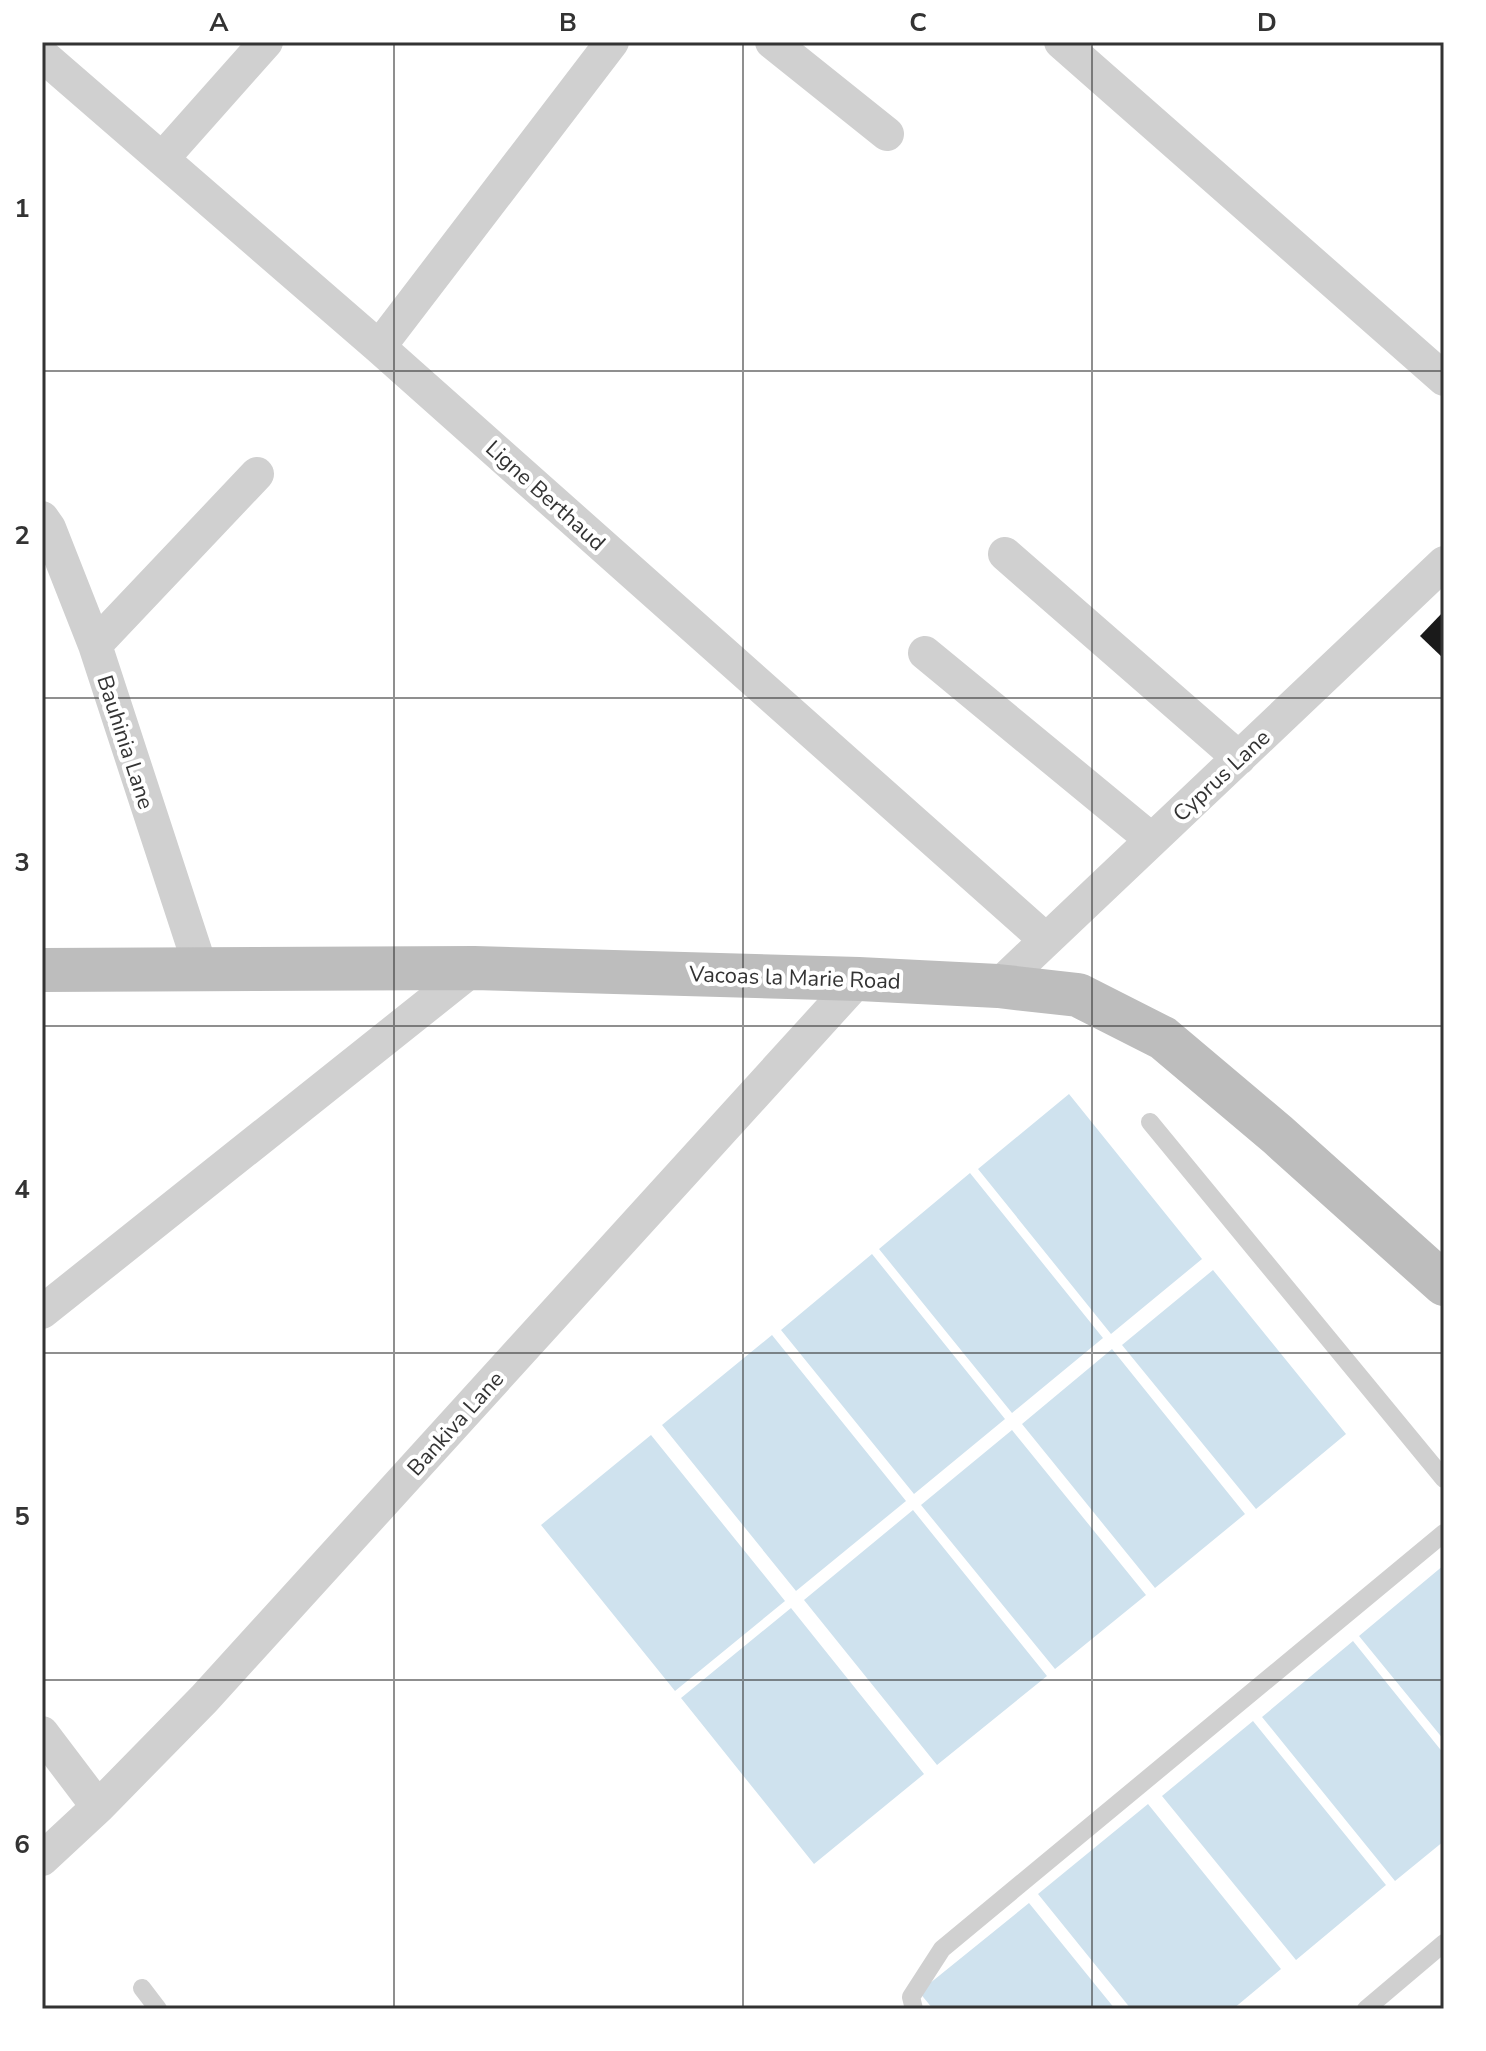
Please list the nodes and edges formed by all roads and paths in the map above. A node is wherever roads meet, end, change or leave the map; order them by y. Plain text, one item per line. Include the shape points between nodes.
1 (266, 42) edge
2 (612, 42) edge
3 (772, 42) edge
4 (1061, 42) edge
5 (42, 55) edge
6 (887, 134) dead end
7 (162, 159) junction
8 (379, 347) junction
9 (1444, 379) edge
10 (257, 474) dead end
11 (42, 518) edge
12 (1005, 554) dead end
13 (1444, 563) edge
14 (95, 645) junction
15 (925, 653) dead end
16 (1239, 758) junction
17 (1152, 840) junction
18 (1046, 940) junction
19 (474, 968) junction
20 (201, 969) junction
21 (42, 970) edge
22 (859, 979) junction
23 (998, 986) junction
24 (1150, 1122) dead end
25 (1444, 1284) edge
26 (42, 1312) edge
27 (1444, 1479) edge
28 (1444, 1533) edge
29 (42, 1733) edge
30 (98, 1807) junction
31 (42, 1859) edge
32 (1444, 1943) edge
33 (142, 1988) dead end
34 (158, 2009) edge
35 (914, 2009) edge
36 (1366, 2009) edge

1 - 7 street
2 - 8 street
3 - 6 street
4 - 9 street
5 - 7 street, Ligne Berthaud
7 - 8 street, Ligne Berthaud
8 - 18 street, Ligne Berthaud
10 - 14 street
11 - 14 street, Bauhinia Lane
12 - 16 street
13 - 16 street, Cyprus Lane
14 - 20 street, Bauhinia Lane
15 - 17 street
16 - 17 street, Cyprus Lane
17 - 18 street, Cyprus Lane
18 - 23 street, Cyprus Lane
19 - 20 main road, Vacoas la Marie Road
19 - 22 main road, Vacoas la Marie Road
19 - 26 street
20 - 21 main road, Vacoas la Marie Road
22 - 23 main road, Vacoas la Marie Road
22 - 30 street, Bankiva Lane via 204,1699
23 - 25 main road, Vacoas la Marie Road via 1078,995 1163,1038
24 - 27 lane
28 - 35 lane via 942,1949 911,1997
29 - 30 street
30 - 31 street, Bankiva Lane
32 - 36 lane
33 - 34 lane

